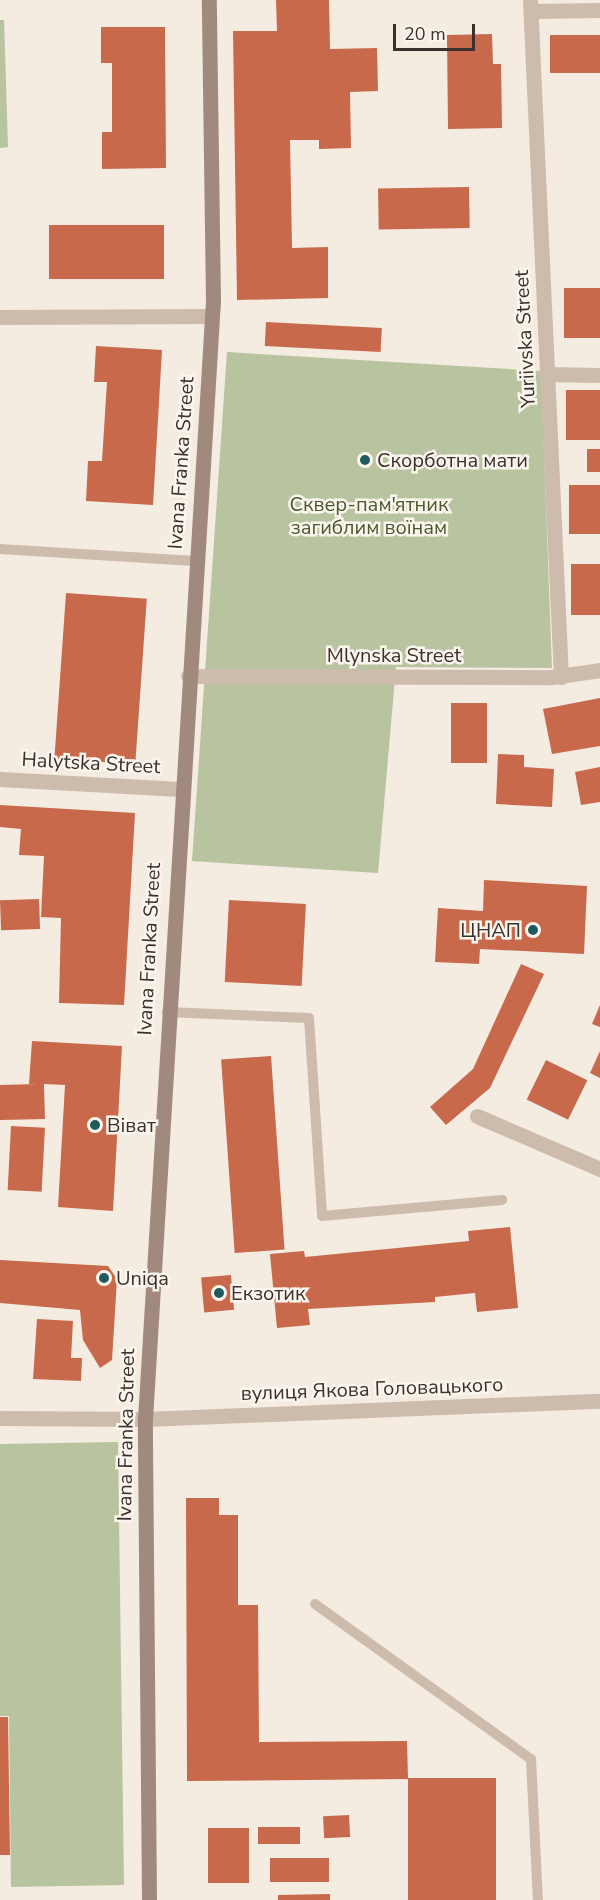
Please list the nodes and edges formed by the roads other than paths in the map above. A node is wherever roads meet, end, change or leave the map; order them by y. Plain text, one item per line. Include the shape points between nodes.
1 (209, 0) edge
2 (530, 5) edge
3 (600, 10) edge
4 (212, 316) junction
5 (0, 317) edge
6 (547, 374) junction
7 (600, 375) edge
8 (0, 549) edge
9 (195, 561) junction
10 (600, 670) edge
11 (188, 676) junction
12 (561, 677) junction
13 (0, 779) edge
14 (180, 789) junction
15 (167, 1012) junction
16 (477, 1116) dead end
17 (600, 1169) edge
18 (502, 1200) dead end
19 (600, 1401) edge
20 (0, 1418) edge
21 (145, 1419) junction
22 (315, 1604) dead end
23 (149, 1900) edge
24 (538, 1900) edge

1 - 4 main road, Ivana Franka Street
2 - 3 street
2 - 6 street, Yuriivska Street
4 - 5 street
4 - 9 main road, Ivana Franka Street
6 - 7 street
6 - 12 street, Yuriivska Street
8 - 9 lane
9 - 11 main road, Ivana Franka Street
10 - 12 street, Mlynska Street
11 - 12 street, Mlynska Street
11 - 14 main road, Ivana Franka Street
13 - 14 street, Halytska Street
14 - 15 main road, Ivana Franka Street
15 - 18 lane via 309,1018 322,1216
15 - 21 main road, Ivana Franka Street
16 - 17 street
19 - 21 street, вулиця Якова Головацького
20 - 21 street, вулиця Якова Головацького
21 - 23 main road, Ivana Franka Street
22 - 24 lane via 531,1760

